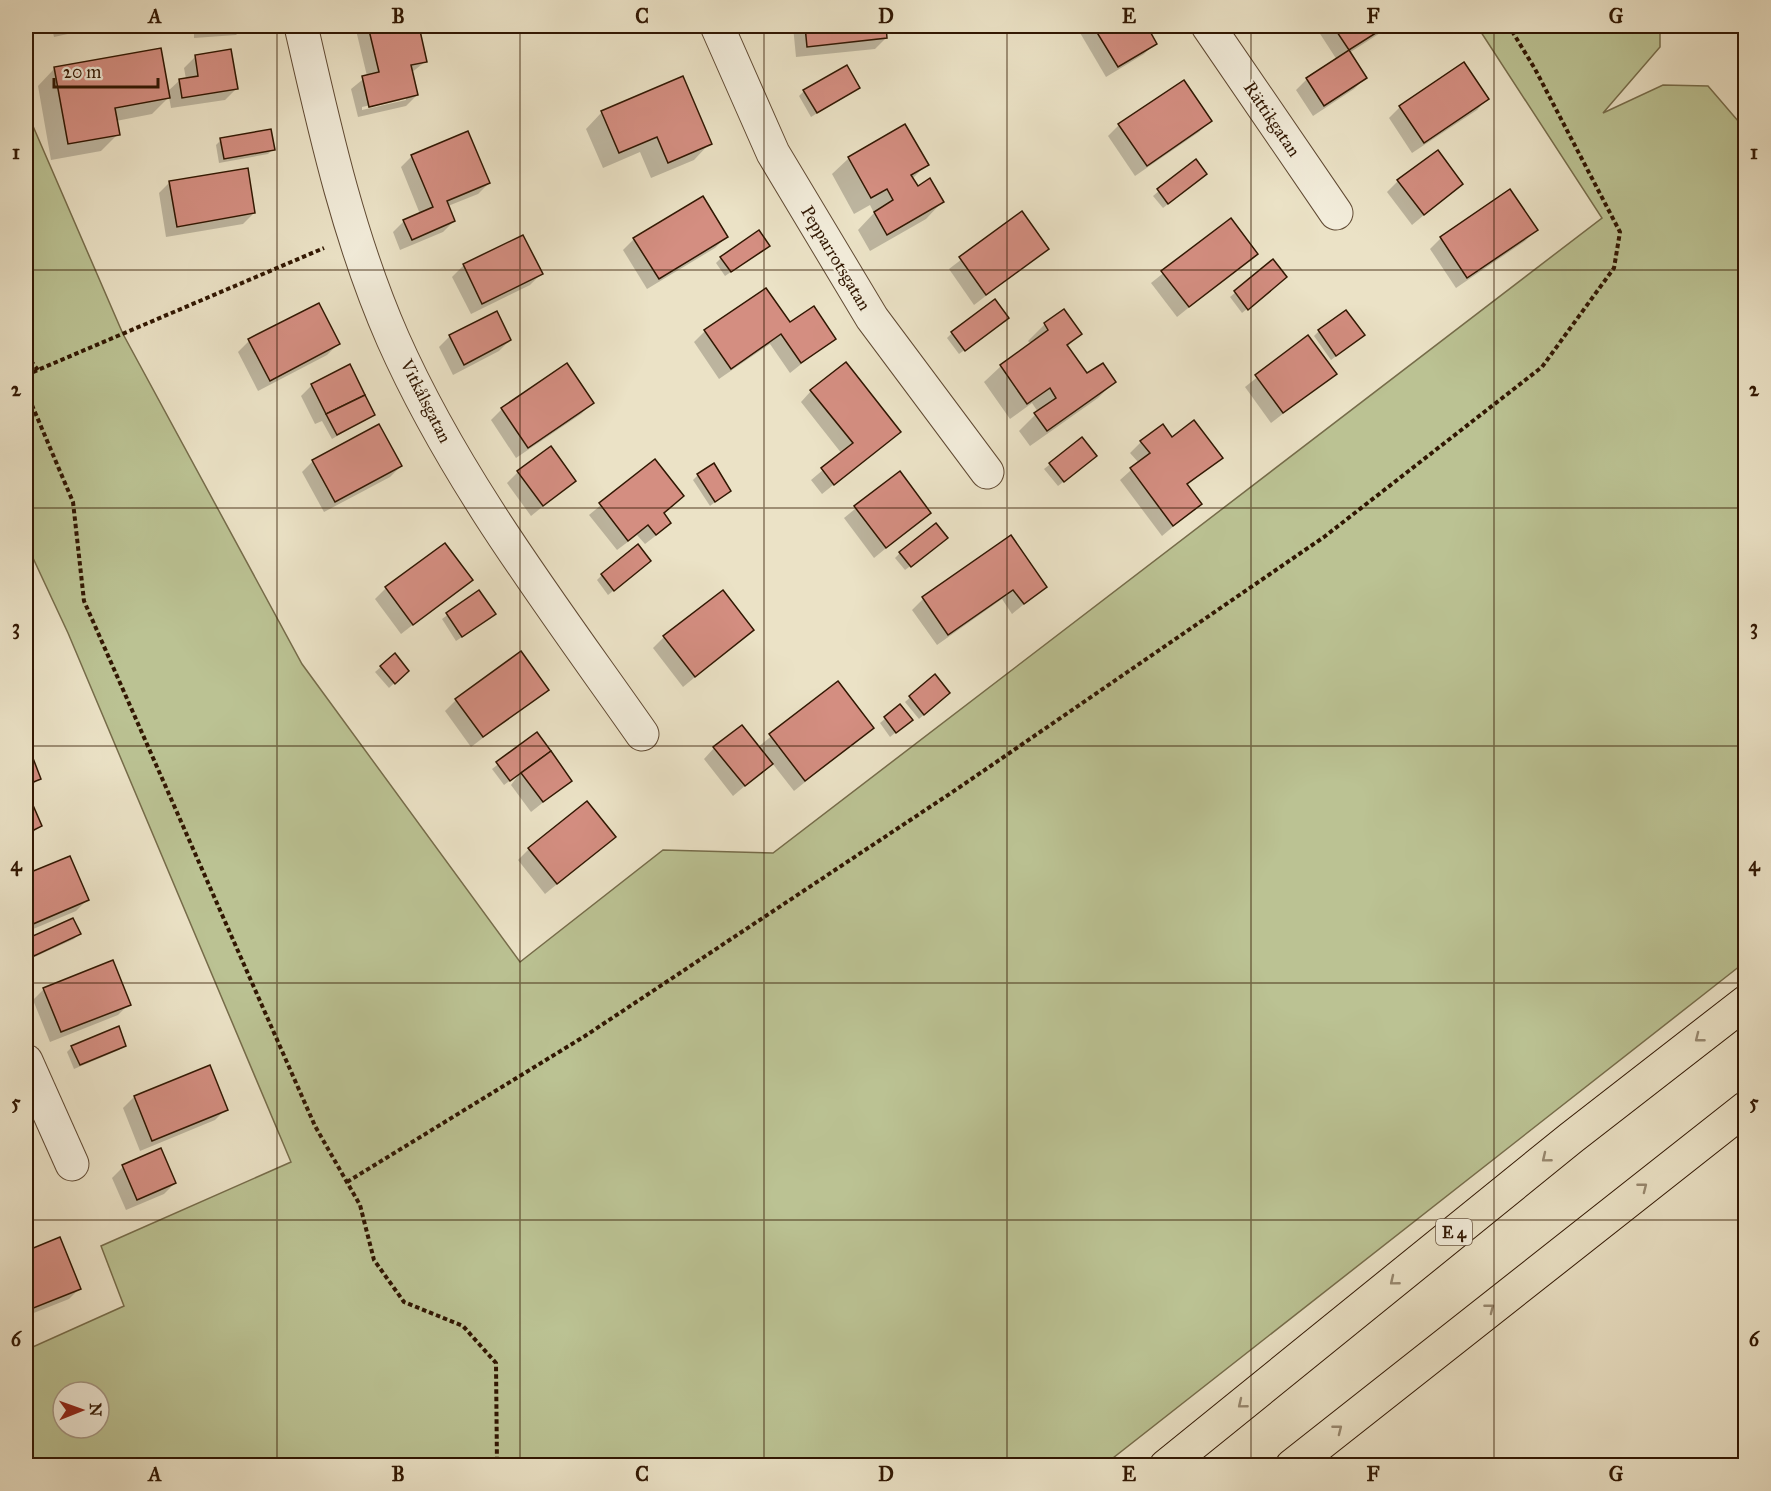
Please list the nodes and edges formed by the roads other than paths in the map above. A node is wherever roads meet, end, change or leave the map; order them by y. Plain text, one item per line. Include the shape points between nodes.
1 (300, 26) edge
2 (717, 26) edge
3 (1208, 26) edge
4 (1336, 213) dead end
5 (987, 472) dead end
6 (642, 734) dead end
7 (1746, 1002) edge
8 (26, 1060) edge
9 (1746, 1108) edge
10 (72, 1164) dead end
11 (1166, 1466) edge
12 (1292, 1466) edge

1 - 6 street, Vitkålsgatan via 355,235 393,339 453,453 520,559
2 - 5 street, Pepparrotsgatan via 773,153 872,318
3 - 4 street, Rättikgatan
7 -> 11 highway, E 4 via 1571,1138
8 - 10 street
12 -> 9 highway

